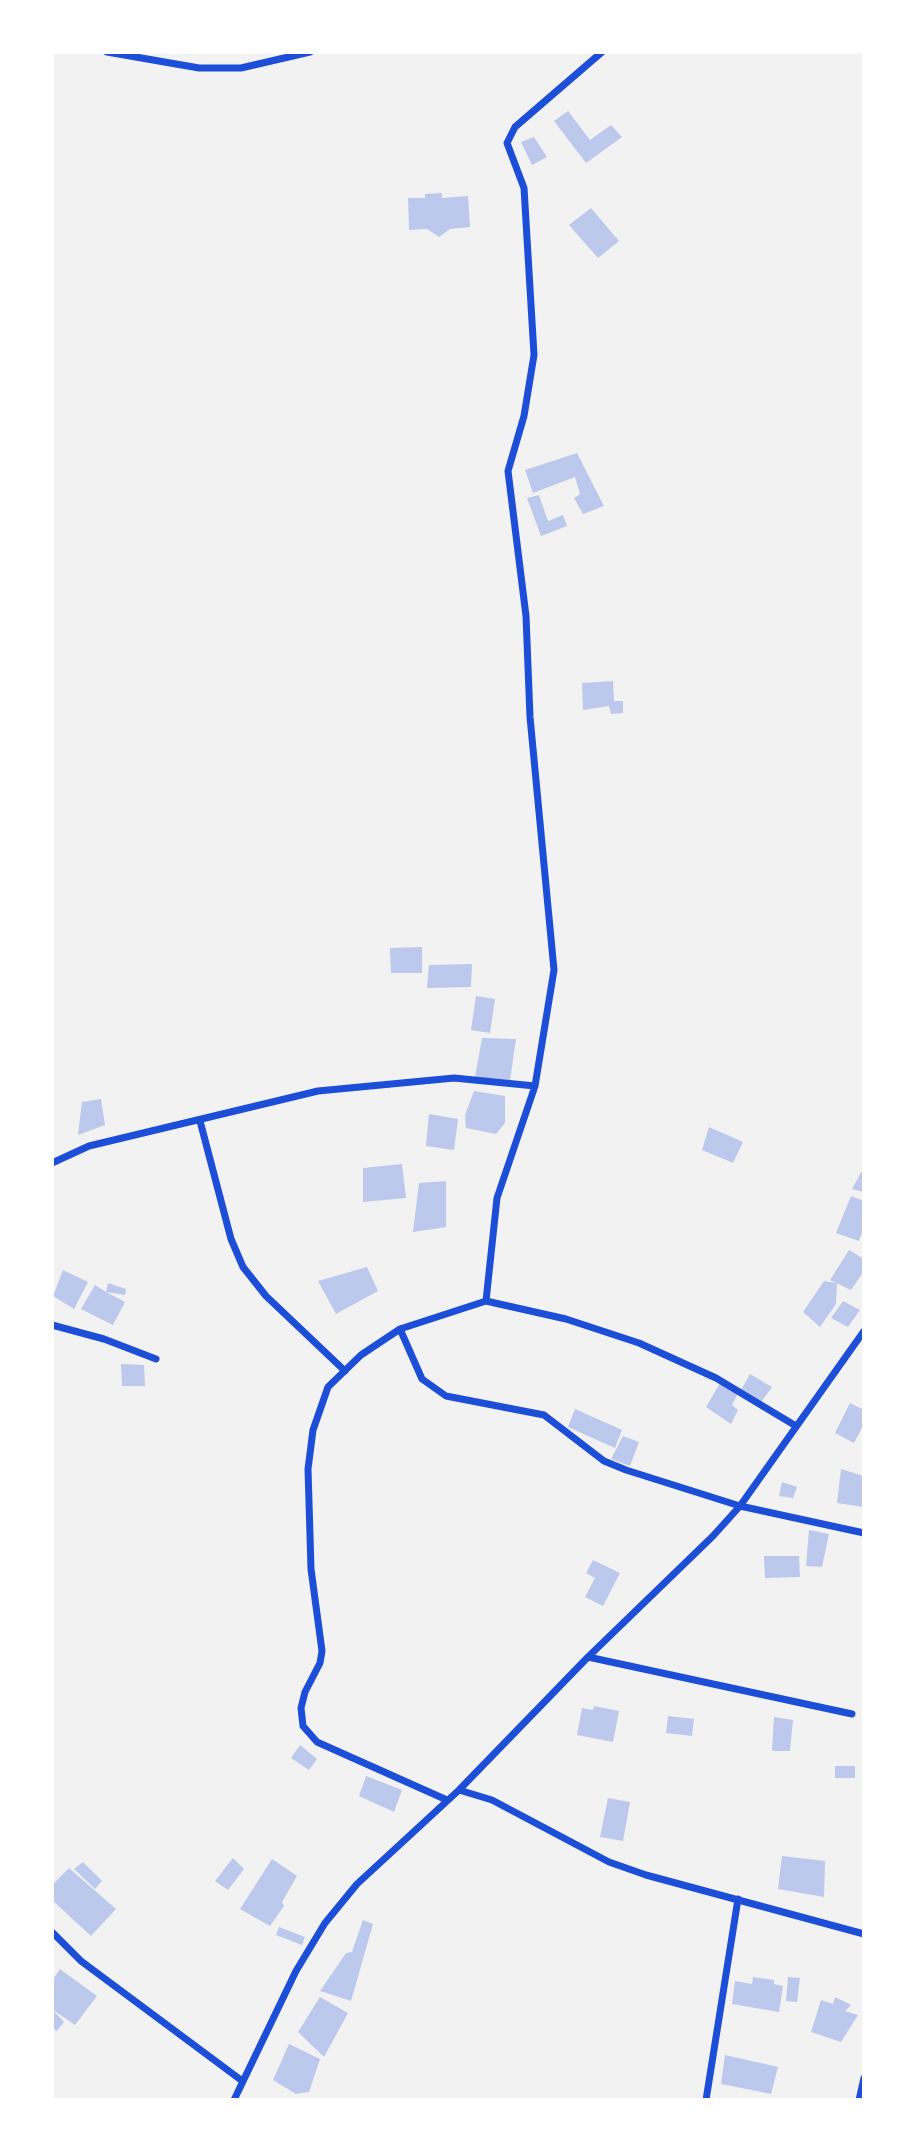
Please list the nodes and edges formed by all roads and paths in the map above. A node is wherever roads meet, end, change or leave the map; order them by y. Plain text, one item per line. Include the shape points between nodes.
1 (107, 52) edge
2 (310, 52) edge
3 (602, 52) edge
4 (535, 1086) junction
5 (200, 1121) junction
6 (52, 1163) edge
7 (486, 1301) junction
8 (52, 1325) edge
9 (400, 1329) junction
10 (863, 1331) edge
11 (156, 1359) dead end
12 (345, 1371) junction
13 (796, 1426) junction
14 (740, 1506) junction
15 (863, 1533) edge
16 (588, 1657) junction
17 (852, 1714) dead end
18 (459, 1790) junction
19 (447, 1800) junction
20 (738, 1899) junction
21 (52, 1932) edge
22 (863, 1934) edge
23 (863, 2078) edge
24 (242, 2080) junction
25 (233, 2099) edge
26 (706, 2099) edge
27 (859, 2099) edge

1 - 2 street via 199,68 241,68
3 - 4 street via 515,127 507,143 524,188 534,355 508,471 526,616 530,717 554,970
4 - 5 street via 454,1078 318,1091
4 - 7 street via 497,1198
5 - 6 street via 89,1146
5 - 12 street via 231,1239 243,1267 266,1296
7 - 9 street
7 - 13 street via 566,1319 639,1343 716,1378
8 - 11 street
9 - 12 street
9 - 14 street via 422,1379 446,1396 544,1415 604,1461
10 - 13 street
12 - 19 street via 328,1387 313,1430 308,1469 311,1569 322,1651 305,1692 303,1726 317,1742
13 - 14 street
14 - 15 street
14 - 16 street
16 - 17 street
16 - 18 street
18 - 19 street
18 - 20 street via 492,1800 609,1862
19 - 24 street via 358,1884 325,1923
20 - 22 street
20 - 26 street
21 - 24 street via 113,1986
23 - 27 street
24 - 25 street

